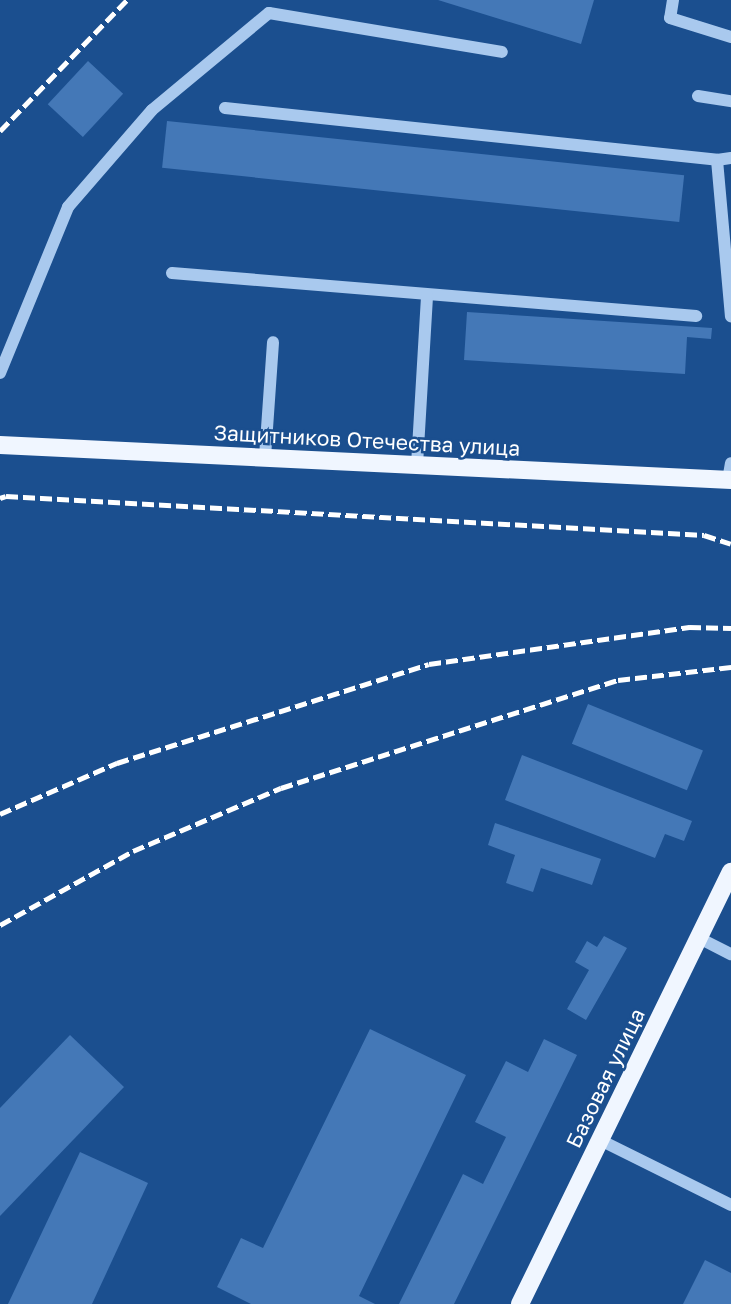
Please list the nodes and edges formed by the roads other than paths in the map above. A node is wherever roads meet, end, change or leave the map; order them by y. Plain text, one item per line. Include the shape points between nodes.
1 (673, 0) edge
2 (731, 37) edge
3 (502, 52) dead end
4 (698, 96) dead end
5 (731, 101) edge
6 (225, 108) dead end
7 (731, 158) edge
8 (717, 160) junction
9 (172, 273) dead end
10 (427, 295) junction
11 (696, 316) dead end
12 (731, 316) edge
13 (272, 342) dead end
14 (0, 373) edge
15 (0, 445) edge
16 (265, 457) junction
17 (417, 465) junction
18 (730, 474) edge
19 (731, 872) edge
20 (699, 938) junction
21 (731, 954) edge
22 (600, 1140) junction
23 (731, 1205) edge
24 (520, 1304) edge

1 - 2 lane via 670,18
3 - 14 lane via 269,13 152,110 68,207
4 - 5 lane
6 - 8 lane
7 - 8 lane
8 - 12 lane
9 - 10 lane
10 - 11 lane
10 - 17 lane
13 - 16 lane
15 - 16 main road, Защитников Отечества улица
16 - 17 main road, Защитников Отечества улица
17 - 18 main road, Защитников Отечества улица
19 - 20 main road, Базовая улица
20 - 21 lane
20 - 22 main road, Базовая улица
22 - 23 lane
22 - 24 main road, Базовая улица

